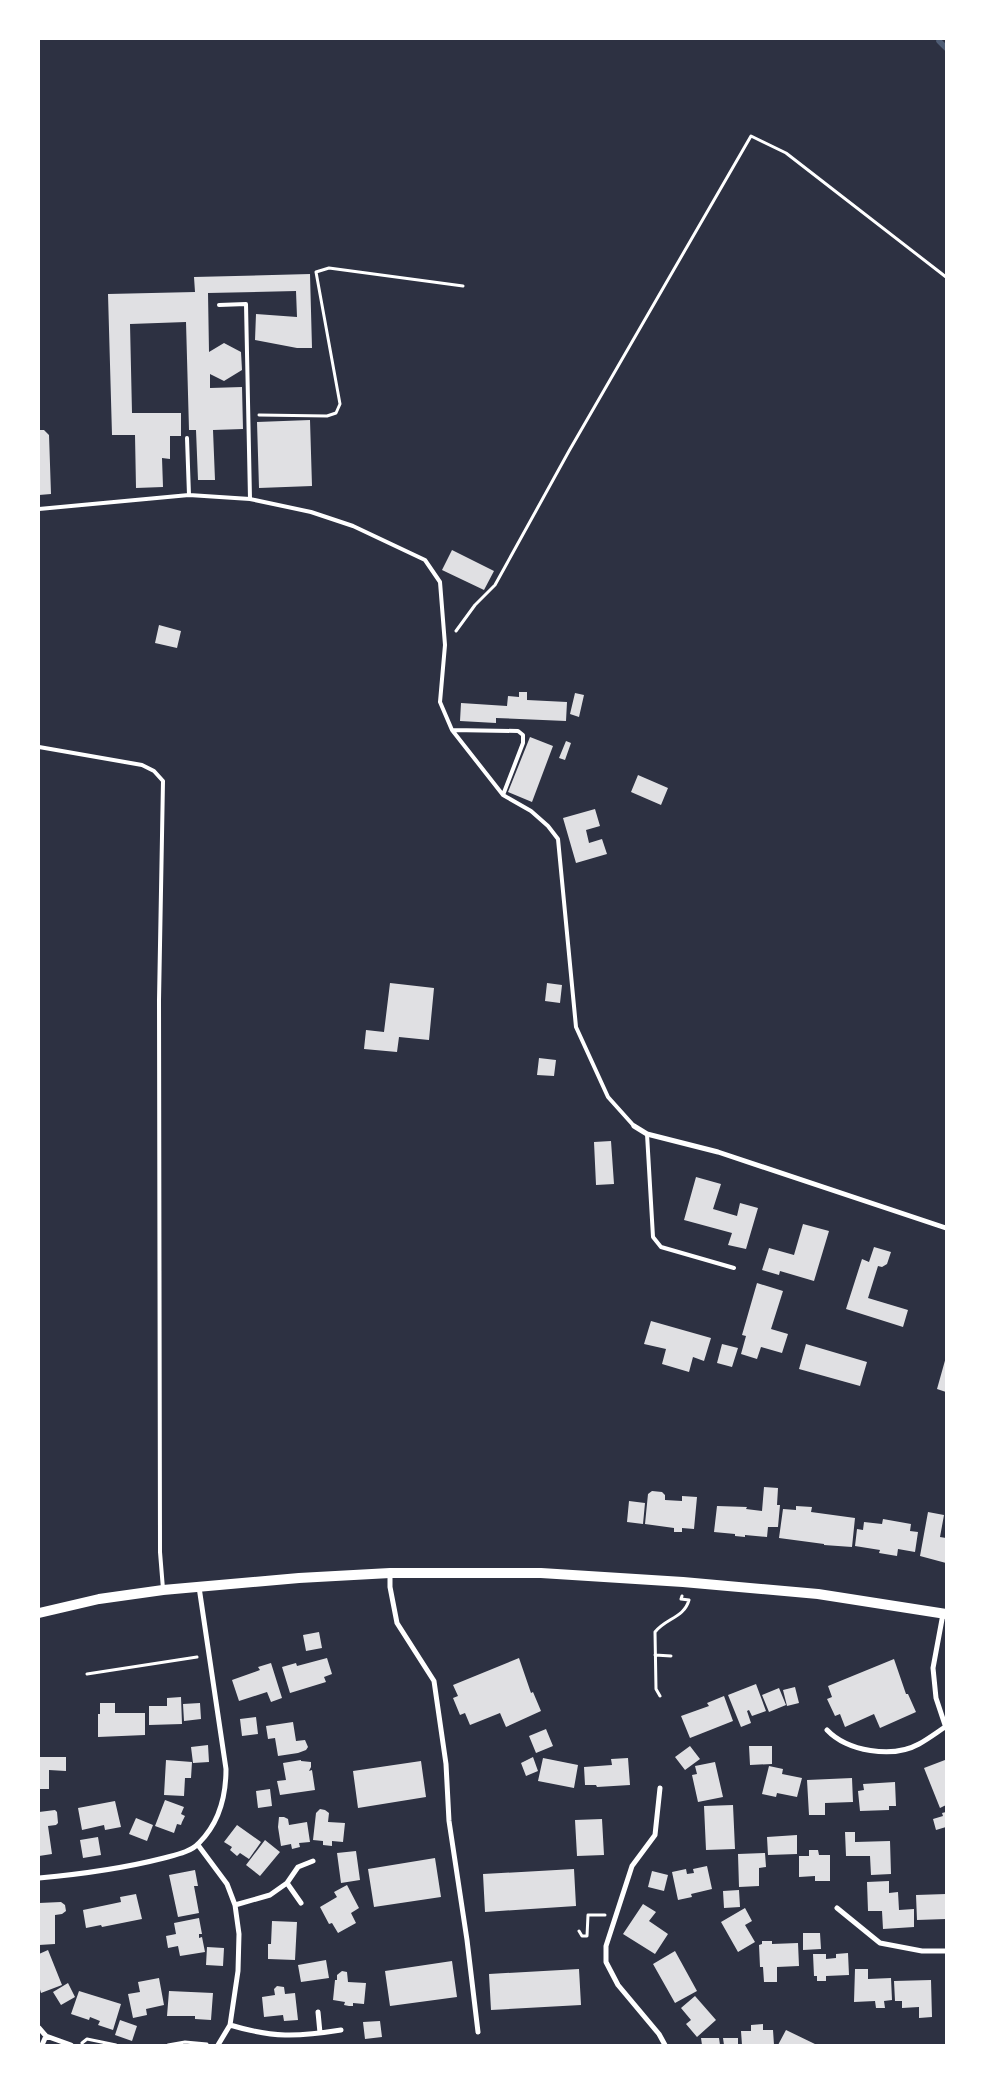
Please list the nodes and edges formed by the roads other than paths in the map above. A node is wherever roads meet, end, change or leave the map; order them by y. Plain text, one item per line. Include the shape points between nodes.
1 (219, 305) dead end
2 (187, 438) dead end
3 (189, 495) junction
4 (250, 499) junction
5 (39, 509) edge
6 (452, 730) junction
7 (39, 747) edge
8 (503, 795) junction
9 (634, 1126) joint
10 (647, 1134) junction
11 (946, 1228) edge
12 (734, 1268) dead end
13 (390, 1573) junction
14 (199, 1587) junction
15 (164, 1590) junction
16 (39, 1613) edge
17 (945, 1613) edge
18 (946, 1728) edge
19 (827, 1730) dead end
20 (660, 1788) dead end
21 (198, 1845) junction
22 (313, 1861) dead end
23 (39, 1878) edge
24 (288, 1884) junction
25 (301, 1904) dead end
26 (235, 1905) junction
27 (837, 1908) dead end
28 (946, 1951) edge
29 (318, 2012) dead end
30 (230, 2025) junction
31 (39, 2028) edge
32 (341, 2030) dead end
33 (478, 2032) dead end
34 (320, 2033) junction
35 (46, 2036) junction
36 (42, 2045) edge
37 (71, 2045) edge
38 (218, 2045) edge
39 (665, 2045) edge

1 - 4 lane via 246,304
2 - 3 lane
3 - 4 lane
3 - 5 lane
4 - 6 lane via 345,523 426,560 440,582 445,645 440,702
6 - 8 lane
6 - 8 lane via 518,731 523,735 523,743
7 - 15 lane via 142,764 163,781 159,1040 160,1552
8 - 9 lane via 531,811 558,840 576,1027 608,1097
9 - 10 street
10 - 11 street via 718,1152
10 - 12 lane via 653,1237 661,1247
13 - 14 main road
13 - 17 main road via 541,1573 683,1582 818,1594
13 - 33 street via 397,1623 434,1681 446,1764 449,1821
14 - 15 main road
14 - 21 street via 226,1769 226,1789 213,1825
15 - 16 main road via 99,1599
17 - 18 street via 933,1668 936,1698
18 - 19 street via 917,1745 886,1752 860,1748 835,1738
20 - 39 street via 655,1835 632,1866 606,1946 606,1962 618,1985
21 - 23 street via 180,1853 98,1873
21 - 26 street via 227,1884
22 - 24 street via 298,1867
24 - 25 street
24 - 26 street via 270,1895
26 - 30 street via 239,1934 238,1971
27 - 28 street via 880,1943 922,1951
29 - 34 street
30 - 34 street via 294,2036
30 - 38 street
31 - 35 street
32 - 34 street
35 - 36 street
35 - 37 street

